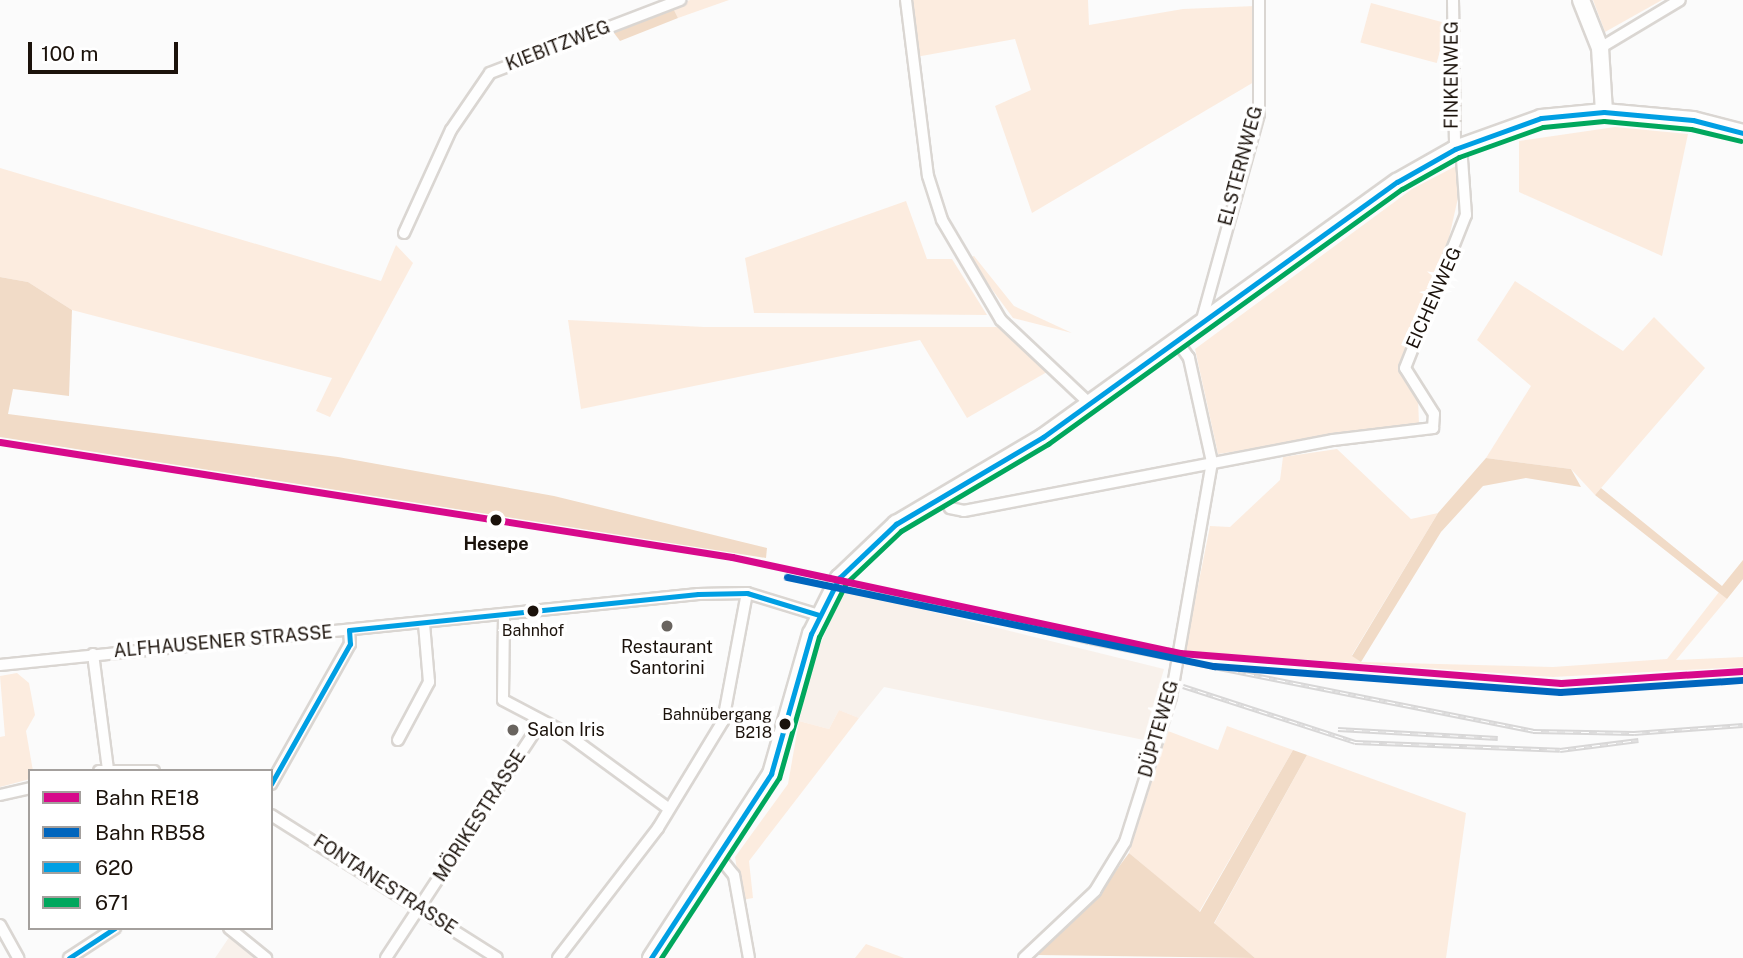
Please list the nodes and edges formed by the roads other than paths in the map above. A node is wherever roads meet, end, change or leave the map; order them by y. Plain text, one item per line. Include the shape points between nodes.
1 (680, 0) edge
2 (906, 0) edge
3 (1453, 0) edge
4 (1581, 0) edge
5 (1681, 0) edge
6 (1260, 2) edge
7 (1600, 48) junction
8 (1604, 112) junction
9 (1743, 133) edge
10 (1458, 148) junction
11 (404, 233) dead end
12 (1201, 323) junction
13 (1177, 341) junction
14 (1090, 404) junction
15 (1212, 462) junction
16 (942, 495) junction
17 (747, 593) junction
18 (819, 615) junction
19 (504, 616) junction
20 (424, 624) junction
21 (349, 630) junction
22 (93, 654) junction
23 (0, 665) edge
24 (540, 724) junction
25 (398, 740) dead end
26 (104, 769) edge
27 (273, 780) edge
28 (28, 788) edge
29 (0, 795) edge
30 (668, 808) junction
31 (273, 816) edge
32 (720, 858) junction
33 (421, 908) junction
34 (0, 925) edge
35 (111, 930) edge
36 (231, 930) edge
37 (18, 958) edge
38 (69, 958) edge
39 (266, 958) edge
40 (386, 958) edge
41 (497, 958) edge
42 (558, 958) edge
43 (651, 958) edge
44 (749, 958) edge
45 (1024, 958) edge

1 - 11 street, KIEBITZWEG via 490,73 451,130
2 - 14 street via 928,176 942,220 1001,320
3 - 10 street, FINKENWEG
4 - 7 street
5 - 7 street
6 - 12 street, ELSTERNWEG via 1259,114
7 - 8 street
8 - 9 street via 1693,120
8 - 10 street via 1541,118
10 - 12 street via 1397,182
10 - 15 street, EICHENWEG via 1466,215 1405,368 1434,414 1433,428
12 - 13 street
13 - 14 street
13 - 15 street via 1189,358
14 - 16 street
15 - 16 street, EICHENWEG via 964,512 950,508
15 - 45 street, DÜPTEWEG via 1171,697 1125,842 1095,891
16 - 18 street via 886,532 839,578
17 - 18 street, ALFHAUSENER STRASSE
17 - 19 street, ALFHAUSENER STRASSE
17 - 30 street via 727,713
18 - 32 street via 771,774
19 - 20 street, ALFHAUSENER STRASSE
19 - 24 street via 503,700
20 - 21 street, ALFHAUSENER STRASSE
20 - 25 street via 429,682
21 - 22 street, ALFHAUSENER STRASSE
21 - 27 street via 349,644
22 - 23 street, ALFHAUSENER STRASSE
22 - 26 street
24 - 30 street via 564,733
24 - 33 street, MÖRIKESTRASSE
28 - 29 street
30 - 42 street
31 - 33 street, FONTANESTRASSE
32 - 43 street
32 - 44 street via 734,875
33 - 40 street, MÖRIKESTRASSE
33 - 41 street, FONTANESTRASSE
34 - 37 street
35 - 38 street
36 - 39 street

